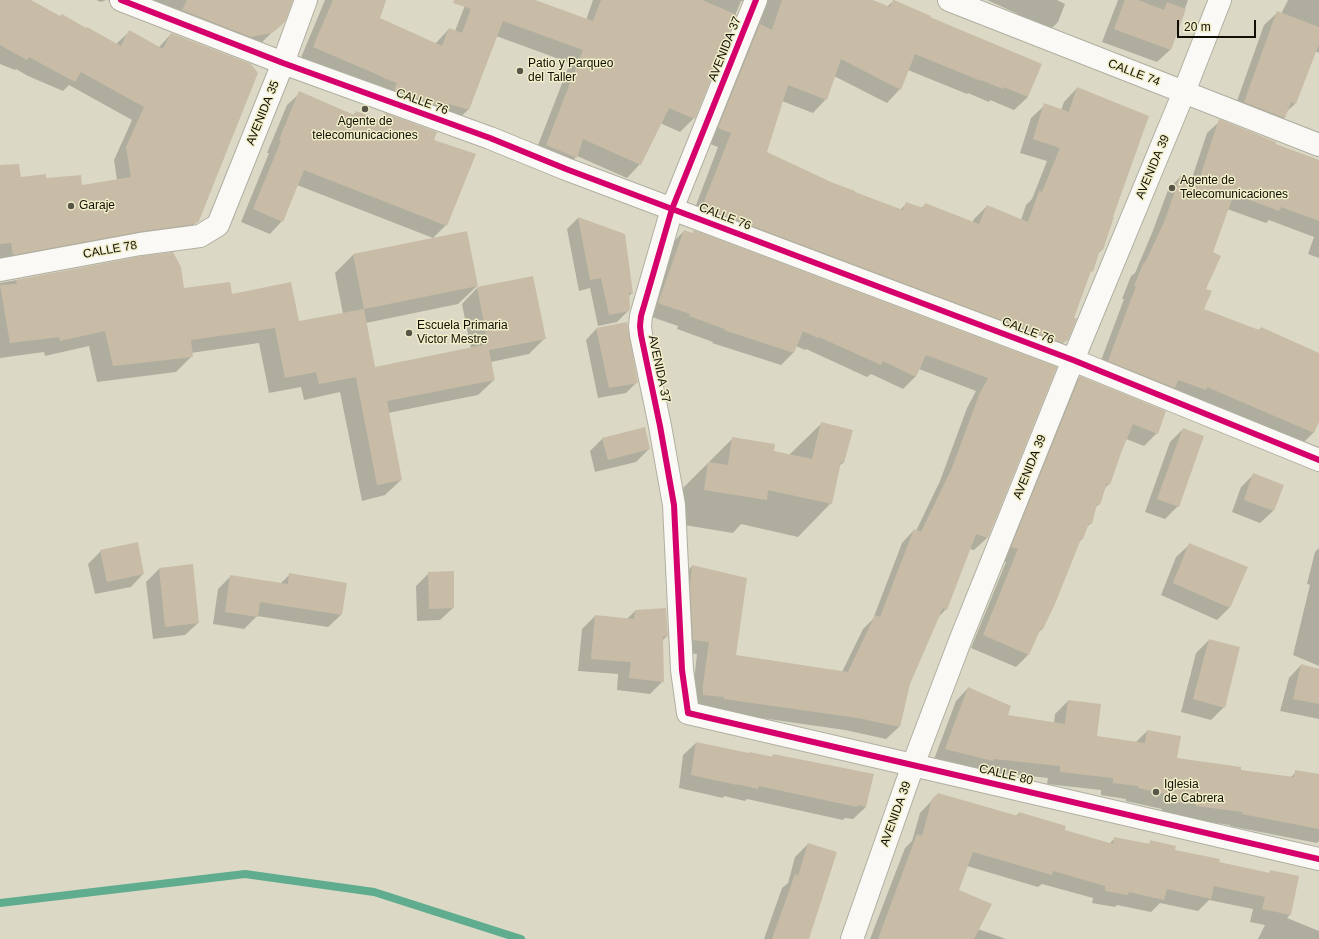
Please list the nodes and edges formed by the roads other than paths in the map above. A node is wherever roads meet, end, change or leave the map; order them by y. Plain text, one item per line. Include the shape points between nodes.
1 (121, 0) edge
2 (306, 0) edge
3 (756, 0) edge
4 (949, 0) edge
5 (1220, 0) edge
6 (283, 63) junction
7 (1184, 92) junction
8 (1319, 145) edge
9 (672, 209) junction
10 (218, 225) joint
11 (0, 270) edge
12 (1073, 360) junction
13 (1319, 460) edge
14 (688, 713) joint
15 (913, 765) junction
16 (1319, 859) edge
17 (852, 939) edge

1 - 6 street, CALLE 76
2 - 6 street, AVENIDA 35
3 - 9 street, AVENIDA 37
4 - 7 street, CALLE 74
5 - 7 street, AVENIDA 39
6 - 9 street, CALLE 76 via 490,138
6 - 10 street, AVENIDA 35
7 - 8 street, CALLE 74
7 - 12 street, AVENIDA 39
9 - 12 street, CALLE 76
9 - 14 street, AVENIDA 37 via 640,326 674,505 682,670
10 - 11 street, CALLE 78 via 200,236 140,244
12 - 13 street, CALLE 76
12 - 15 street, AVENIDA 39
14 - 15 street, CALLE 80
15 - 16 street, CALLE 80
15 - 17 street, AVENIDA 39

